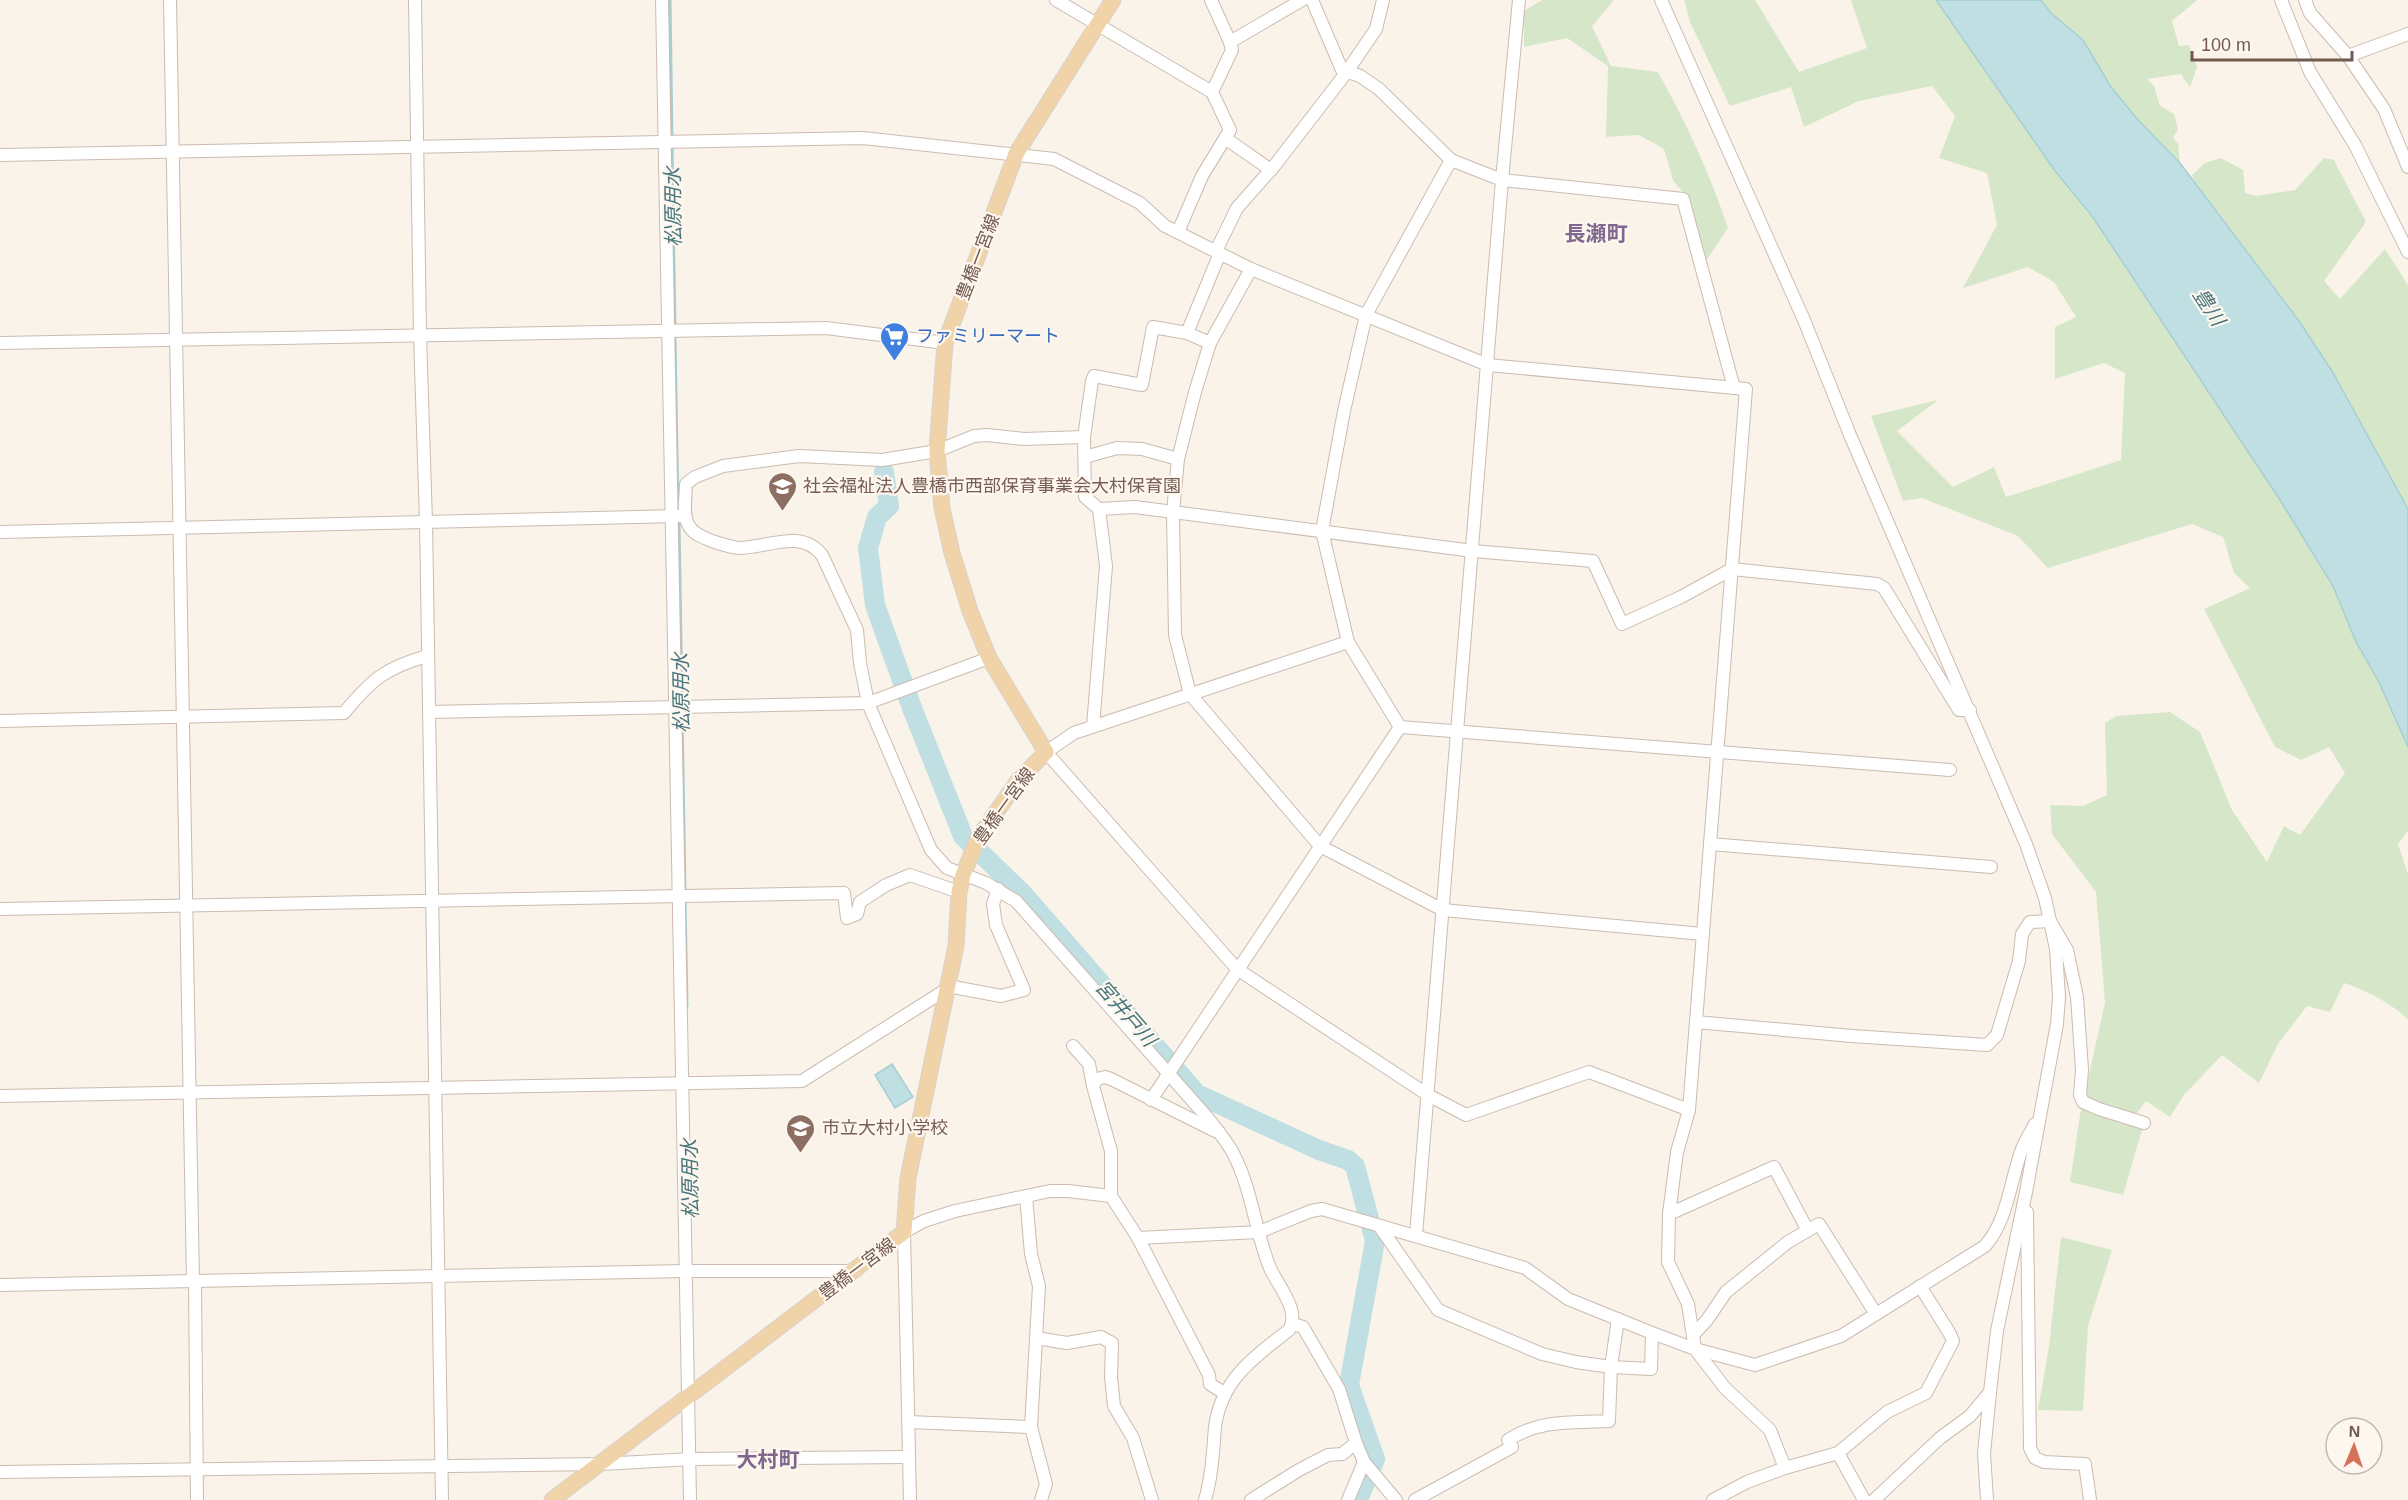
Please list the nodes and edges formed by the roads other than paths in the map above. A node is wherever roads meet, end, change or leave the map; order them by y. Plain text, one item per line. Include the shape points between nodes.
1 (170, 0) edge
2 (415, 0) edge
3 (662, 0) edge
4 (1056, 0) edge
5 (1113, 0) edge
6 (1212, 0) edge
7 (1302, 0) edge
8 (1312, 0) edge
9 (1383, 0) edge
10 (1519, 0) edge
11 (1660, 0) edge
12 (2281, 0) edge
13 (2305, 0) edge
14 (1098, 24) junction
15 (2408, 34) edge
16 (1230, 42) junction
17 (2348, 56) junction
18 (1346, 73) junction
19 (1212, 92) junction
20 (1225, 138) junction
21 (669, 142) junction
22 (418, 147) junction
23 (172, 152) junction
24 (1016, 154) junction
25 (0, 155) edge
26 (1451, 160) junction
27 (2408, 167) edge
28 (1271, 170) junction
29 (1502, 180) junction
30 (1178, 232) junction
31 (2404, 240) edge
32 (1218, 252) junction
33 (2408, 252) edge
34 (1251, 269) junction
35 (1366, 315) junction
36 (673, 331) junction
37 (1187, 333) junction
38 (420, 335) junction
39 (177, 340) junction
40 (0, 343) edge
41 (945, 343) junction
42 (1210, 344) junction
43 (1488, 365) junction
44 (1734, 388) junction
45 (1084, 437) junction
46 (937, 451) junction
47 (1085, 458) junction
48 (1178, 459) junction
49 (1099, 508) junction
50 (1173, 512) junction
51 (678, 516) junction
52 (426, 522) junction
53 (178, 529) junction
54 (1322, 531) junction
55 (0, 532) edge
56 (1473, 551) junction
57 (1732, 569) junction
58 (1348, 642) junction
59 (427, 656) junction
60 (989, 658) junction
61 (1190, 694) junction
62 (868, 703) junction
63 (679, 708) junction
64 (1970, 710) junction
65 (429, 712) junction
66 (182, 716) junction
67 (0, 721) edge
68 (1093, 726) junction
69 (1400, 727) junction
70 (1458, 731) junction
71 (1046, 752) junction
72 (1717, 753) junction
73 (1950, 770) dead end
74 (1710, 844) junction
75 (1320, 846) junction
76 (1991, 867) dead end
77 (963, 874) junction
78 (998, 889) junction
79 (959, 892) junction
80 (682, 896) junction
81 (432, 901) junction
82 (186, 905) junction
83 (0, 909) edge
84 (1443, 910) junction
85 (2050, 921) junction
86 (1703, 934) junction
87 (1237, 969) junction
88 (947, 988) junction
89 (1696, 1022) junction
90 (1073, 1046) dead end
91 (1171, 1068) junction
92 (686, 1083) junction
93 (1093, 1086) junction
94 (435, 1089) junction
95 (189, 1093) junction
96 (1428, 1095) junction
97 (0, 1096) edge
98 (1151, 1100) junction
99 (1689, 1110) junction
100 (2041, 1114) junction
101 (2144, 1123) dead end
102 (1221, 1134) junction
103 (2026, 1192) junction
104 (1026, 1196) junction
105 (1111, 1196) junction
106 (1669, 1214) junction
107 (1378, 1226) junction
108 (1807, 1229) junction
109 (904, 1232) junction
110 (1259, 1232) junction
111 (1416, 1235) junction
112 (1138, 1238) junction
113 (689, 1271) junction
114 (856, 1271) junction
115 (439, 1278) junction
116 (194, 1282) junction
117 (0, 1285) edge
118 (1920, 1286) junction
119 (1876, 1314) junction
120 (1618, 1319) junction
121 (1293, 1324) junction
122 (1652, 1334) junction
123 (1693, 1335) junction
124 (1036, 1338) junction
125 (1695, 1348) junction
126 (1611, 1367) junction
127 (1990, 1392) junction
128 (1224, 1393) junction
129 (687, 1395) junction
130 (909, 1422) junction
131 (1031, 1427) junction
132 (1356, 1443) junction
133 (1838, 1453) junction
134 (909, 1457) junction
135 (693, 1458) junction
136 (1365, 1462) junction
137 (601, 1464) junction
138 (442, 1466) junction
139 (1785, 1468) junction
140 (196, 1471) junction
141 (0, 1472) edge
142 (197, 1500) edge
143 (442, 1500) edge
144 (552, 1500) edge
145 (690, 1500) edge
146 (910, 1500) edge
147 (1041, 1500) edge
148 (1152, 1500) edge
149 (1205, 1500) edge
150 (1251, 1500) edge
151 (1348, 1500) edge
152 (1396, 1500) edge
153 (1415, 1500) edge
154 (1713, 1500) edge
155 (1864, 1500) edge
156 (1874, 1500) edge
157 (1987, 1500) edge
158 (2090, 1500) edge

1 - 23 street
2 - 22 street
3 - 21 street
4 - 14 street
5 - 14 main road, 豊橋一宮線
6 - 16 street
7 - 16 street
8 - 18 street
9 - 18 street via 1376,29
10 - 29 street
11 - 64 street via 1804,320
12 - 31 street via 2310,72 2355,146
13 - 17 street via 2310,13
14 - 19 street
14 - 24 main road, 豊橋一宮線
15 - 17 street
16 - 19 street via 1232,50
17 - 27 street via 2384,109
18 - 26 street via 1379,89
18 - 28 street
19 - 20 street via 1230,130
20 - 28 street
20 - 30 street via 1202,176
21 - 22 street
21 - 24 street via 864,138
21 - 36 street
22 - 23 street
22 - 38 street
23 - 25 street
23 - 39 street
24 - 30 street via 1054,159 1140,203 1165,226
24 - 41 main road, 豊橋一宮線
26 - 29 street
26 - 35 street
28 - 32 street via 1238,208
29 - 43 street
29 - 44 street via 1683,199
30 - 32 street
31 - 33 street
32 - 34 street
32 - 37 street
34 - 35 street
34 - 42 street
35 - 43 street
35 - 54 street
36 - 38 street
36 - 41 street via 826,328
36 - 51 street
37 - 42 street
37 - 45 street via 1153,327 1143,386 1094,376
38 - 39 street
38 - 52 street
39 - 40 street
39 - 53 street
41 - 46 main road, 豊橋一宮線
42 - 48 street
43 - 44 street
43 - 56 street
44 - 57 street via 1746,389
45 - 46 street via 975,436
45 - 47 street
46 - 51 street via 882,460 799,456 723,466 686,484
46 - 60 main road, 豊橋一宮線 via 942,508 952,553
47 - 48 street via 1117,448 1142,449
47 - 49 street via 1085,497
48 - 50 street
49 - 50 street
49 - 68 street via 1106,566
50 - 54 street
50 - 61 street via 1175,635
51 - 52 street
51 - 62 street via 704,538 727,547 799,540 816,547 857,630
51 - 63 street
52 - 53 street
52 - 59 street
53 - 55 street
53 - 66 street
54 - 56 street
54 - 58 street
56 - 57 street via 1593,561 1622,624
56 - 70 street
57 - 64 street via 1877,584 1884,588 1959,710
57 - 72 street
58 - 61 street
58 - 69 street
59 - 65 street
59 - 66 street via 401,663 379,675 344,713
60 - 62 street
60 - 71 main road, 豊橋一宮線
61 - 68 street
61 - 75 street
62 - 63 street
62 - 77 street via 931,850 947,868
63 - 65 street
63 - 80 street
64 - 85 street via 2026,844
65 - 81 street
66 - 67 street
66 - 82 street
68 - 71 street via 1074,733
69 - 70 street
69 - 75 street
70 - 72 street
70 - 84 street
71 - 77 main road, 豊橋一宮線 via 1018,781 978,838
71 - 87 street
72 - 73 street
72 - 74 street
74 - 76 street
74 - 86 street
75 - 84 street
75 - 87 street
77 - 78 street
77 - 79 main road, 豊橋一宮線
78 - 88 street via 993,904 996,925 1024,990 1001,996
78 - 91 street via 1028,912
79 - 80 street via 910,875 860,902 857,914 847,918 844,893
79 - 88 main road, 豊橋一宮線 via 956,946
80 - 81 street
80 - 92 street
81 - 82 street
81 - 94 street
82 - 83 street
82 - 95 street
84 - 86 street
84 - 96 street
85 - 89 street via 2030,922 2022,934 2019,962 2004,1013 1997,1035 1987,1045
85 - 100 street via 2059,997
85 - 101 street via 2067,950 2077,997 2083,1102
86 - 89 street
87 - 91 street
87 - 96 street
88 - 92 street via 802,1081
88 - 109 main road, 豊橋一宮線 via 908,1178
89 - 99 street
90 - 93 street via 1089,1064
91 - 98 street
91 - 102 street
92 - 94 street
92 - 113 street
93 - 98 street via 1097,1079 1105,1077
93 - 105 street via 1111,1151
94 - 95 street
94 - 115 street
95 - 97 street
95 - 116 street
96 - 99 street via 1466,1115 1589,1072
96 - 111 street
98 - 102 street
99 - 106 street via 1677,1152
100 - 103 street
100 - 118 street via 2022,1148 1993,1237 1985,1246
102 - 110 street via 1240,1169
103 - 127 street via 1997,1331
103 - 158 street via 2030,1448 2035,1458 2044,1462 2085,1464
104 - 105 street via 1068,1191
104 - 109 street via 945,1214
104 - 124 street via 1031,1254 1039,1286
105 - 112 street
106 - 108 street via 1774,1167
106 - 123 street via 1668,1262 1688,1304
107 - 110 street via 1322,1209
107 - 111 street
107 - 126 street via 1438,1310 1542,1354
108 - 119 street via 1819,1224
108 - 123 street via 1726,1292
109 - 114 main road, 豊橋一宮線
109 - 130 street
110 - 112 street
110 - 121 street via 1270,1268 1291,1308
111 - 120 street via 1525,1268 1568,1299
112 - 128 street via 1209,1375 1210,1384
113 - 114 street
113 - 115 street
113 - 129 street
114 - 129 main road, 豊橋一宮線
115 - 116 street
115 - 138 street
116 - 117 street
116 - 140 street
118 - 119 street
118 - 133 street via 1953,1341 1926,1394 1887,1412
119 - 125 street via 1841,1336 1755,1365
120 - 122 street
120 - 126 street
121 - 128 street via 1245,1364
121 - 132 street via 1303,1327 1339,1389
122 - 125 street
122 - 126 street via 1652,1369
123 - 125 street
124 - 131 street
124 - 148 street via 1067,1342 1101,1336 1112,1343 1110,1377 1114,1406 1133,1438
125 - 139 street via 1725,1388 1770,1430
126 - 153 street via 1609,1421 1544,1424 1524,1430 1508,1440 1512,1447
127 - 156 street via 1970,1416 1940,1438
127 - 157 street via 1984,1453
128 - 149 street via 1215,1425 1211,1479
129 - 135 street
129 - 137 main road, 豊橋一宮線
130 - 131 street
130 - 134 street
131 - 147 street via 1046,1484
132 - 136 street
132 - 150 street via 1342,1454 1328,1455 1299,1470
133 - 139 street
133 - 155 street
134 - 135 street
134 - 146 street
135 - 137 street
135 - 145 street
136 - 151 street
136 - 152 street
137 - 138 street
137 - 144 main road, 豊橋一宮線
138 - 140 street
138 - 143 street
139 - 154 street
140 - 141 street
140 - 142 street

